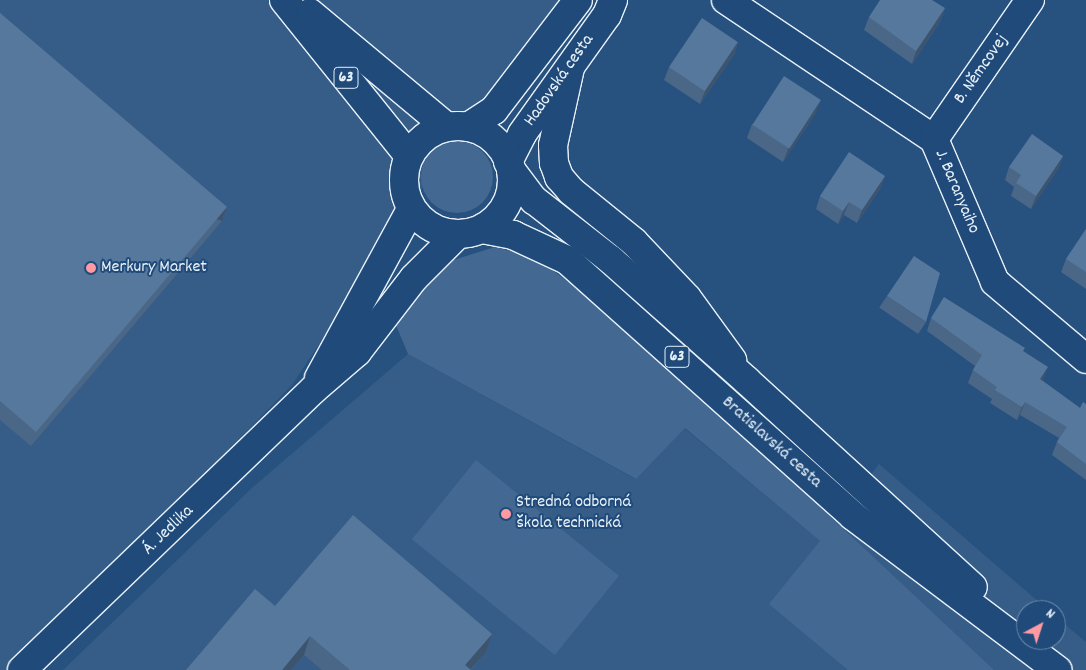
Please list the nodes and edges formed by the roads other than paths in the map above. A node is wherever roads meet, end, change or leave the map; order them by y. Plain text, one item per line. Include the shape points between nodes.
1 (284, 0) edge
2 (295, 0) edge
3 (578, 0) edge
4 (613, 0) edge
5 (726, 0) edge
6 (1030, 0) edge
7 (570, 68) junction
8 (457, 127) junction
9 (934, 139) junction
10 (409, 156) junction
11 (510, 166) junction
12 (411, 209) junction
13 (469, 232) junction
14 (1086, 359) edge
15 (746, 380) junction
16 (313, 390) junction
17 (1016, 627) edge
18 (1041, 650) edge
19 (22, 670) edge
20 (1057, 670) edge
21 (1062, 670) edge

1 - 10 street, 63
2 - 8 street, Bratislavská cesta / 63
3 - 8 street, Hadovská cesta via 494,110
4 - 7 street, Hadovská cesta via 607,15
5 - 9 street, J. Baranyaiho
6 - 9 street, B. Němcovej
7 - 11 street, Hadovská cesta via 522,134
7 - 15 street via 553,146 559,176 571,191 634,242 687,298
8 - 10 street, Bratislavská cesta / 63 via 425,137
8 - 11 street, Bratislavská cesta / 63 via 493,139
9 - 14 street, J. Baranyaiho via 995,282
10 - 12 street, Bratislavská cesta / 63 via 403,182
11 - 13 street via 512,182 507,204 500,214
11 - 15 street, Bratislavská cesta / 63 via 534,200 610,260
12 - 13 street, Bratislavská cesta / 63 via 431,228
12 - 16 street, Á. Jedlika
13 - 16 street, Á. Jedlika via 414,278 357,352
13 - 20 street, Bratislavská cesta / 63 via 513,235 567,260 853,516
15 - 17 street, Bratislavská cesta / 63
16 - 19 street, Á. Jedlika
18 - 21 street

